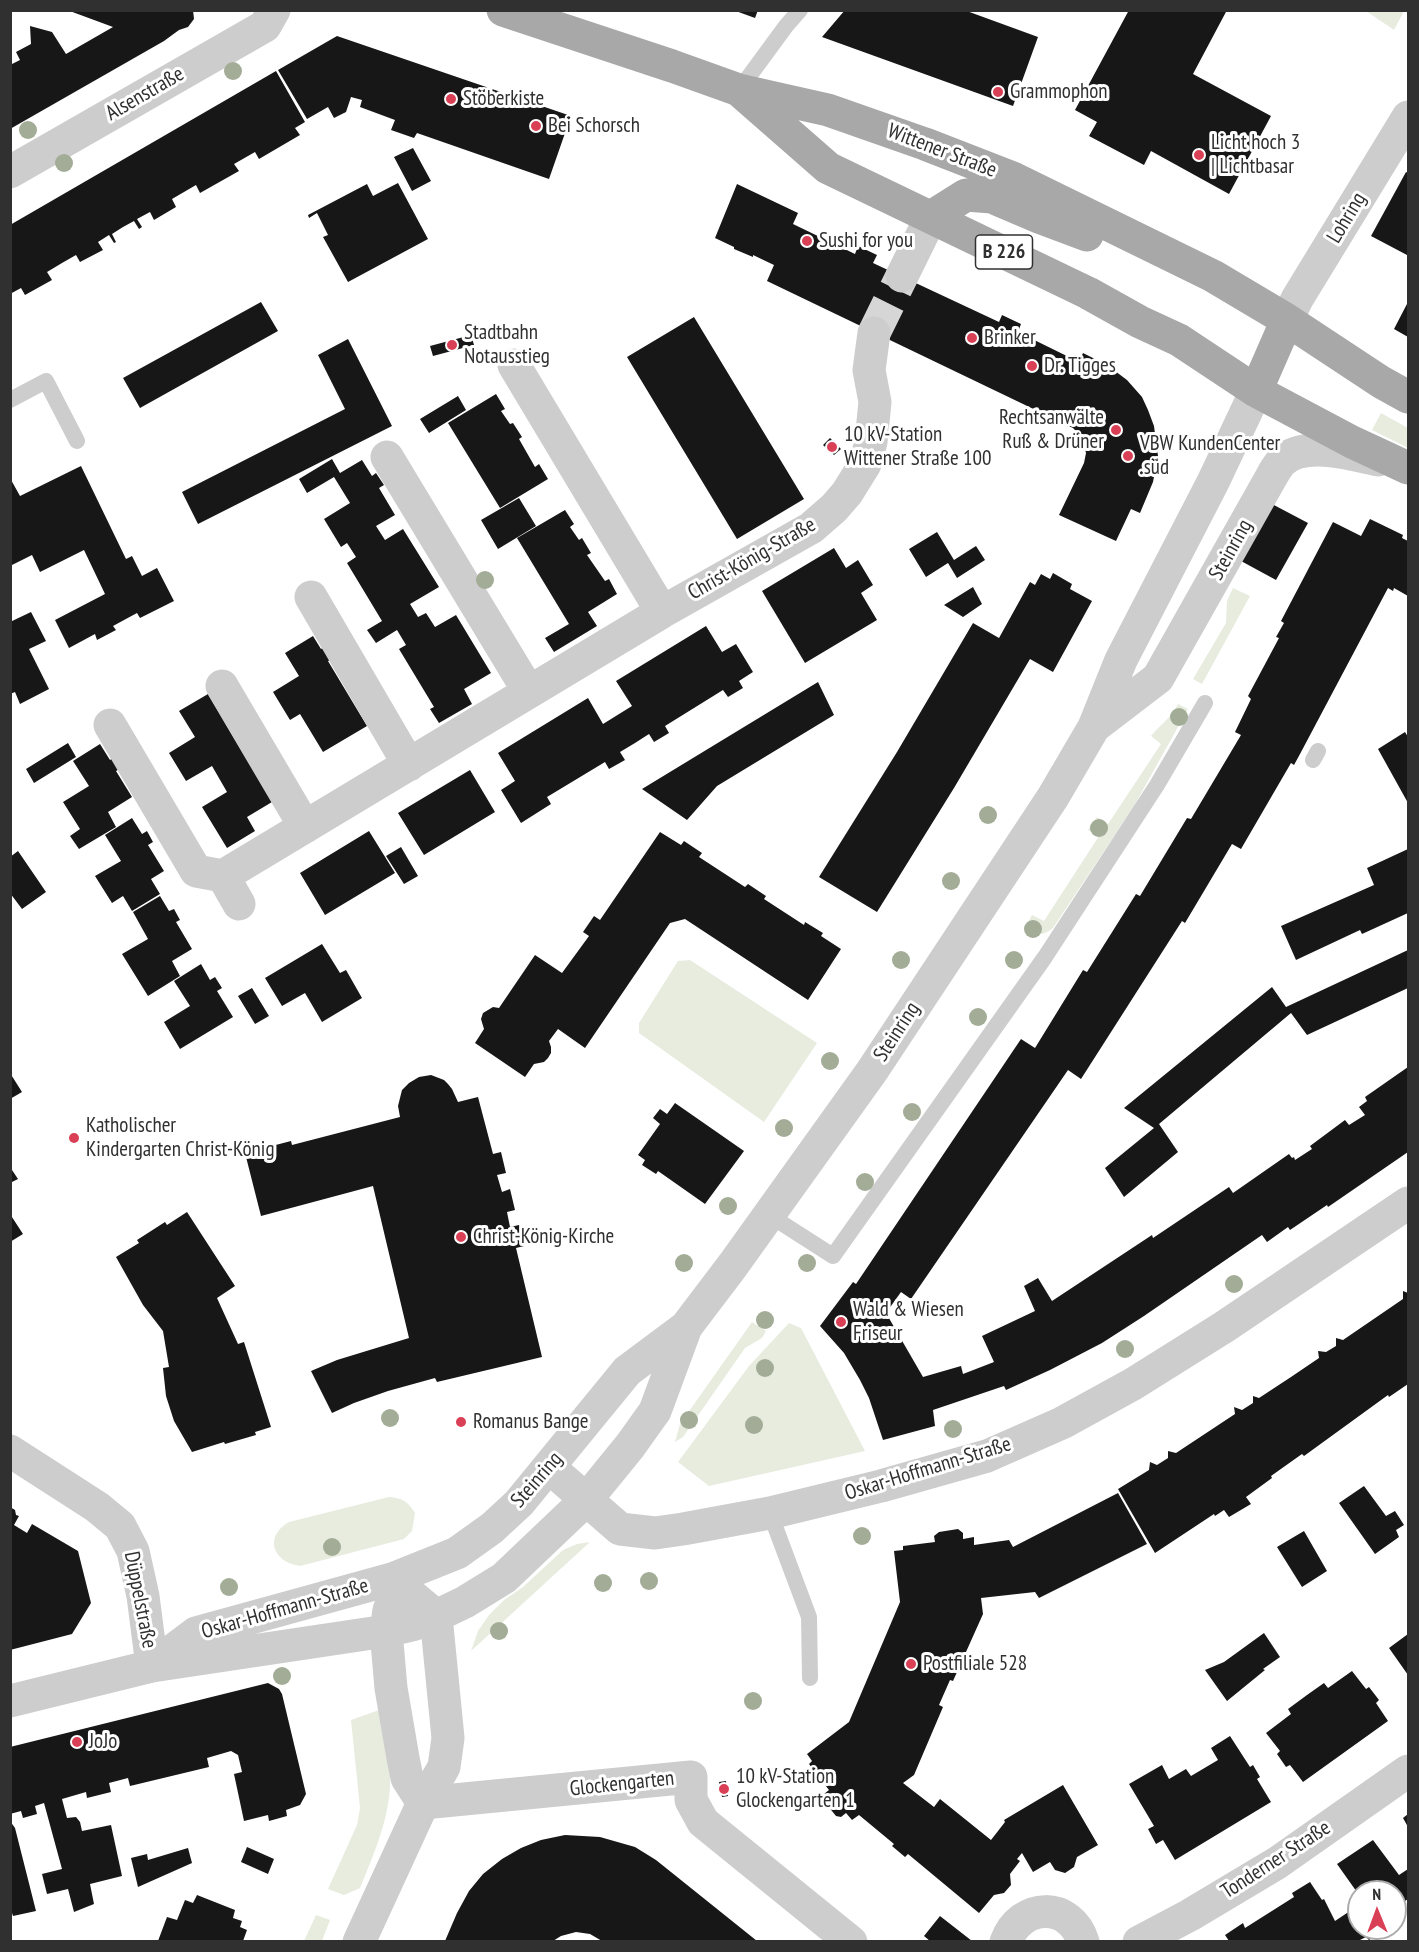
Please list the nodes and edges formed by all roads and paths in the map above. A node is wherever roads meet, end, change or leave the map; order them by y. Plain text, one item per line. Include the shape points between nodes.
1 (274, 10) edge
2 (503, 10) edge
3 (800, 10) edge
4 (739, 90) junction
5 (1408, 117) edge
6 (10, 172) edge
7 (931, 217) junction
8 (1137, 238) junction
9 (902, 276) tunnel mouth
10 (1287, 320) junction
11 (874, 333) tunnel mouth
12 (514, 365) dead end
13 (1256, 391) junction
14 (1408, 397) edge
15 (10, 400) edge
16 (77, 441) dead end
17 (387, 457) dead end
18 (1406, 467) edge
19 (311, 597) dead end
20 (662, 612) junction
21 (222, 686) dead end
22 (529, 692) junction
23 (1205, 703) dead end
24 (110, 725) dead end
25 (1094, 727) junction
26 (409, 765) junction
27 (305, 827) junction
28 (223, 876) junction
29 (239, 904) dead end
30 (1408, 1203) edge
31 (769, 1215) junction
32 (686, 1327) junction
33 (10, 1451) edge
34 (550, 1468) junction
35 (586, 1500) junction
36 (770, 1513) junction
37 (392, 1579) junction
38 (436, 1616) junction
39 (386, 1631) junction
40 (152, 1666) junction
41 (810, 1678) dead end
42 (10, 1701) edge
43 (1408, 1771) edge
44 (423, 1803) junction
45 (359, 1941) edge
46 (851, 1941) edge
47 (1006, 1941) edge
48 (1083, 1941) edge
49 (1139, 1941) edge

1 - 6 street, Alsenstraße via 265,26
2 - 4 main road, Wittener Straße / B 226
3 - 4 lane
4 - 7 main road, Wittener Straße / B 226 via 828,168
4 - 8 main road, Wittener Straße / B 226 via 828,110 926,144 1015,179
5 - 10 street, Lohring
7 - 8 main road, Wittener Straße via 966,195 992,197 1088,235
7 - 9 street
7 - 13 main road, Wittener Straße / B 226 via 1179,340
8 - 10 main road, Wittener Straße / B 226 via 1213,276
10 - 13 main road
10 - 14 main road, Wittener Straße / B 226
11 - 20 street, Christ-König-Straße via 868,369 874,402 871,442 865,464 847,493 810,528
12 - 20 street
13 - 18 main road, Wittener Straße / B 226
13 - 25 street, Steinring via 1121,660
15 - 16 lane via 46,381
17 - 22 street
18 - 25 street, Steinring via 1346,452 1317,450 1296,453 1282,461 1158,678
19 - 26 street
20 - 22 street, Christ-König-Straße
21 - 27 street
22 - 26 street, Christ-König-Straße
23 - 31 lane via 1046,957 833,1256
24 - 28 street via 196,871
25 - 31 street, Steinring via 1053,797 872,1071
26 - 27 street, Christ-König-Straße
27 - 28 street, Christ-König-Straße
28 - 29 street
30 - 36 street, Oskar-Hoffmann-Straße via 1224,1327 1062,1423 987,1456
31 - 32 street, Steinring
32 - 34 street, Steinring via 627,1371
32 - 35 street, Steinring via 655,1411
33 - 40 street, Düppelstraße via 120,1526 133,1551
34 - 35 street, Oskar-Hoffmann-Straße
34 - 37 street, Steinring via 492,1528 457,1553
35 - 36 street, Oskar-Hoffmann-Straße via 620,1529 654,1533
35 - 38 street, Steinring via 504,1578
36 - 41 lane via 809,1617
37 - 38 street
37 - 39 street
37 - 40 street, Oskar-Hoffmann-Straße via 196,1633
38 - 39 street, Steinring
38 - 44 street via 448,1738 444,1767
39 - 40 street, Oskar-Hoffmann-Straße
39 - 44 street via 402,1758 408,1778
40 - 42 street, Oskar-Hoffmann-Straße
43 - 49 street, Tonderner Straße via 1277,1863
44 - 45 street
44 - 46 street, Glockengarten via 691,1777 692,1800 703,1822
47 - 48 street via 1017,1923 1039,1911 1063,1915 1073,1923

